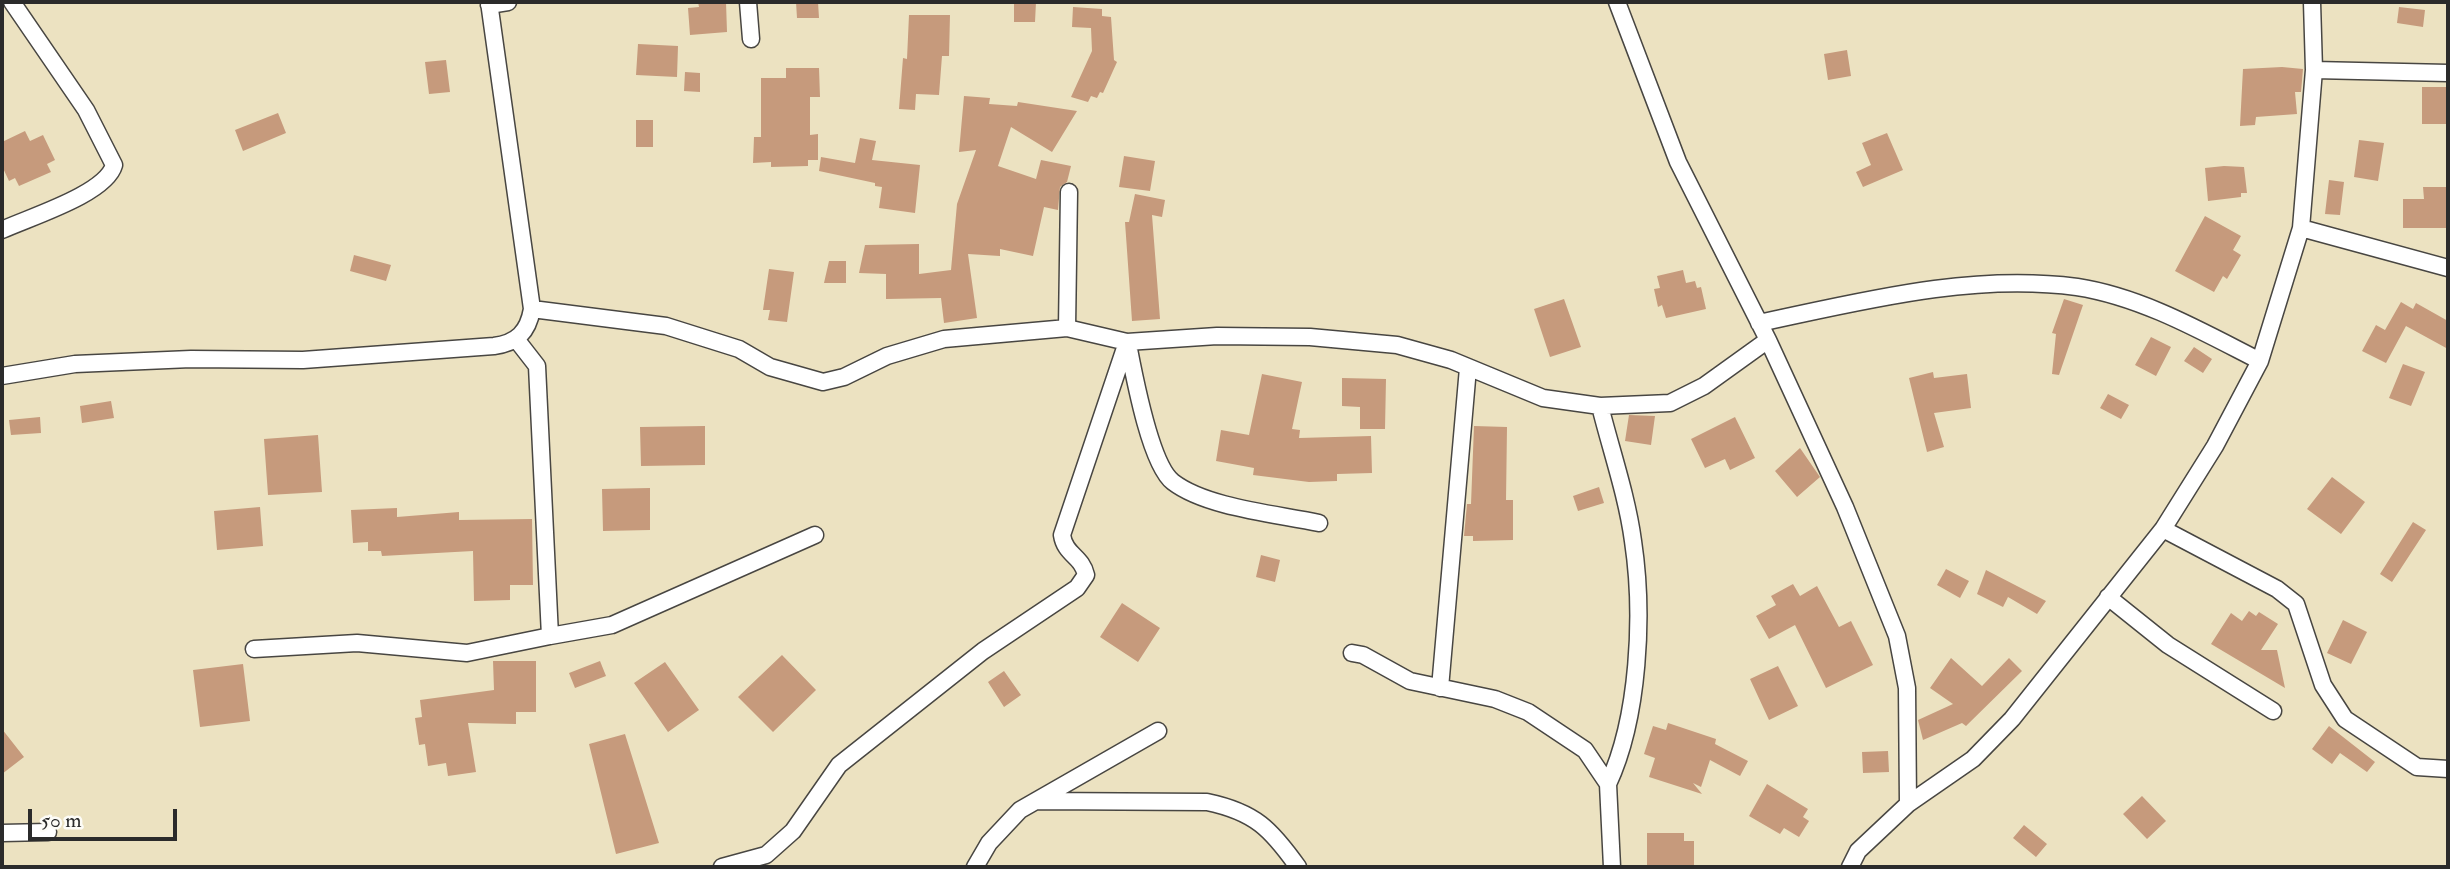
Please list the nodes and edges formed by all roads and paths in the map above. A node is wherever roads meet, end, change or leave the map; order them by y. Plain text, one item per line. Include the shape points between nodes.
1 (12, 2) edge
2 (508, 2) edge
3 (748, 2) edge
4 (1617, 2) edge
5 (2312, 2) edge
6 (489, 3) edge
7 (751, 38) dead end
8 (2314, 70) junction
9 (2448, 73) edge
10 (1069, 192) dead end
11 (2301, 228) junction
12 (2, 230) edge
13 (2448, 268) edge
14 (532, 309) junction
15 (1759, 323) junction
16 (1067, 328) junction
17 (516, 339) junction
18 (1768, 340) junction
19 (1127, 342) junction
20 (2260, 361) junction
21 (1468, 368) junction
22 (2, 376) edge
23 (1600, 406) junction
24 (1319, 523) dead end
25 (2163, 529) junction
26 (815, 535) dead end
27 (2108, 597) junction
28 (550, 636) junction
29 (254, 649) dead end
30 (1352, 653) dead end
31 (1440, 688) junction
32 (2273, 712) dead end
33 (1158, 731) dead end
34 (2448, 768) edge
35 (1608, 784) junction
36 (1036, 801) junction
37 (1908, 804) junction
38 (48, 832) dead end
39 (2, 833) edge
40 (722, 867) edge
41 (975, 867) edge
42 (1298, 867) edge
43 (1612, 867) edge
44 (1850, 867) edge

1 - 12 street via 86,110 114,164 98,187
2 - 6 street
3 - 7 street
4 - 15 street via 1678,162
5 - 8 street
6 - 14 street
8 - 9 street
8 - 11 street
10 - 16 street
11 - 13 street
11 - 20 street
14 - 16 street via 666,326 738,349 770,367 823,382 944,339
14 - 17 street via 525,331
15 - 18 street
15 - 20 street via 1872,299 1987,282 2078,288 2176,318
16 - 19 street
17 - 22 street via 494,345 303,360 75,364
17 - 28 street via 537,366
18 - 23 street via 1704,386 1670,402
18 - 37 street via 1846,507 1897,636 1907,688
19 - 21 street via 1217,336 1310,337 1397,345
19 - 24 street via 1152,440 1174,482 1204,497
19 - 40 street via 1062,536 1064,549 1084,567 1086,575 1077,588 983,651 839,765 793,831 766,855
20 - 25 street via 2215,446
21 - 23 street via 1543,398
21 - 31 street
23 - 35 street via 1633,541 1637,594 1629,712
25 - 27 street
25 - 34 street via 2277,589 2296,604 2323,685 2345,719 2417,767
26 - 28 street via 612,625
27 - 32 street via 2168,645
27 - 37 street via 2012,719 1973,759
28 - 29 street via 467,653 357,643
30 - 31 street via 1410,681
31 - 35 street via 1495,699 1528,712 1586,750
33 - 36 street
35 - 43 street
36 - 41 street via 1020,810 989,843
36 - 42 street via 1228,806 1252,816 1274,833
37 - 44 street via 1858,851
38 - 39 street

